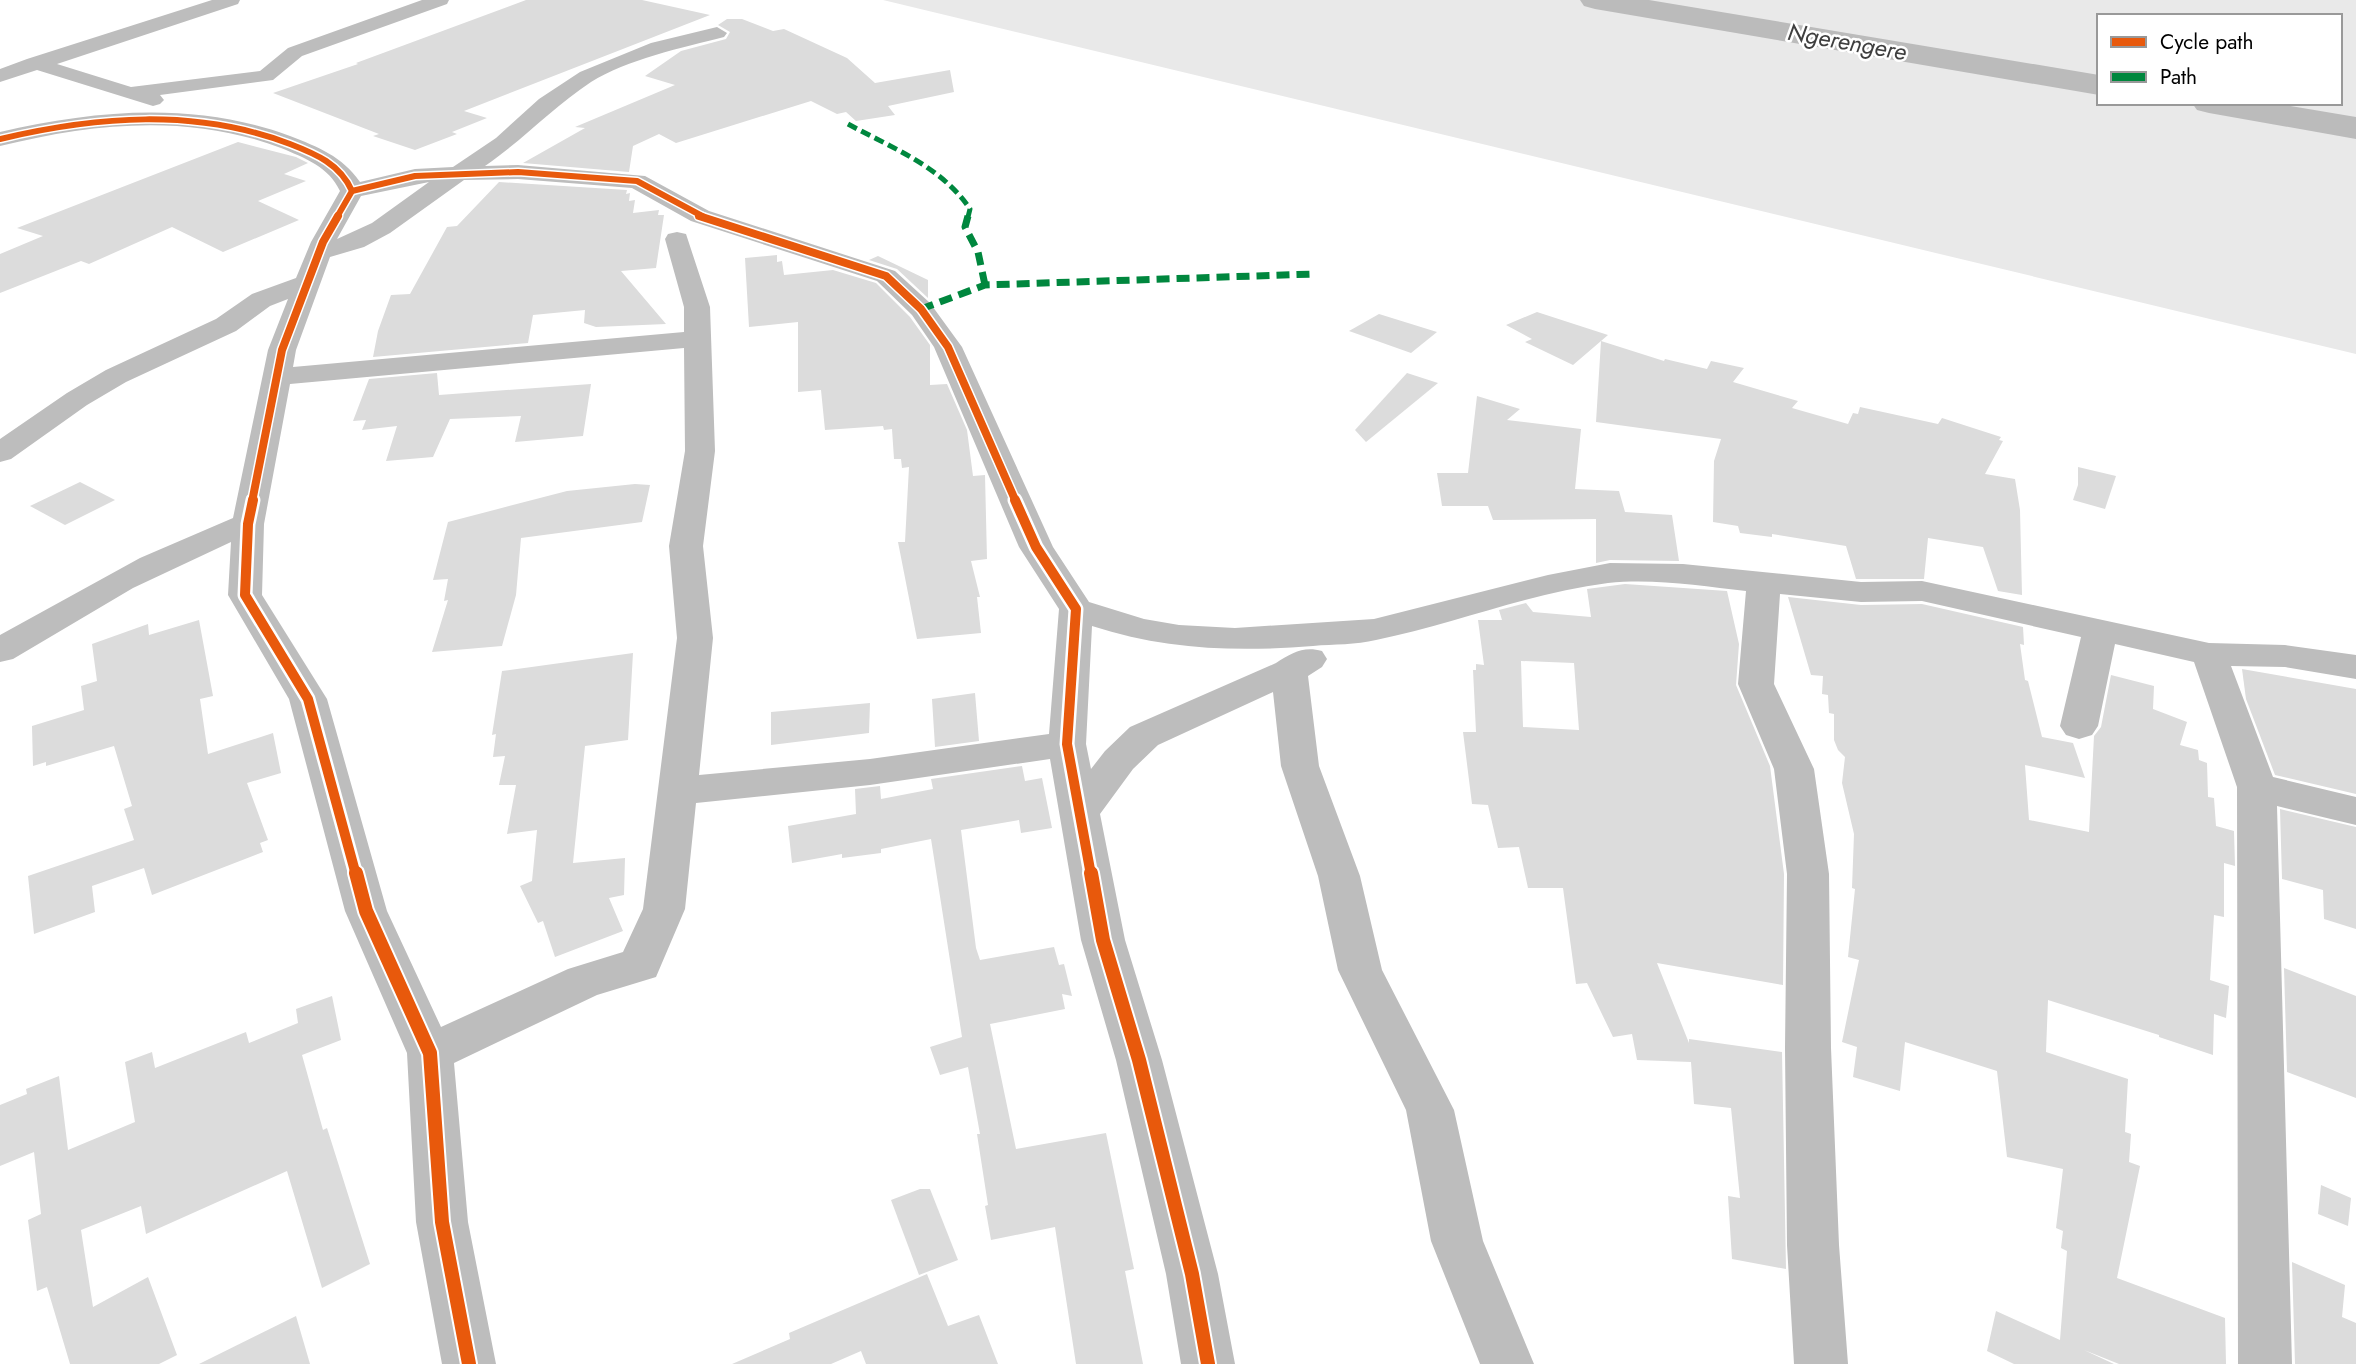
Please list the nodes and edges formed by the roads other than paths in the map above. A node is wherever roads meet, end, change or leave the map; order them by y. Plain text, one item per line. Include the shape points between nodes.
1 (231, 0) edge
2 (440, 0) edge
3 (717, 33) dead end
4 (0, 53) edge
5 (37, 64) junction
6 (0, 76) edge
7 (130, 93) junction
8 (220, 122) junction
9 (48, 129) junction
10 (0, 131) edge
11 (0, 139) edge
12 (460, 173) junction
13 (352, 191) junction
14 (677, 239) dead end
15 (313, 267) junction
16 (697, 339) junction
17 (277, 376) junction
18 (0, 453) edge
19 (248, 524) junction
20 (1764, 582) junction
21 (1076, 609) junction
22 (2100, 629) junction
23 (1374, 631) junction
24 (0, 651) edge
25 (2209, 654) junction
26 (2356, 667) edge
27 (1289, 671) junction
28 (2079, 726) dead end
29 (1067, 744) junction
30 (2257, 787) junction
31 (676, 792) junction
32 (2356, 811) edge
33 (1079, 813) junction
34 (430, 1053) junction
35 (469, 1364) edge
36 (1208, 1364) edge
37 (1507, 1364) edge
38 (1821, 1364) edge
39 (2265, 1364) edge

1 - 5 street
2 - 7 street via 295,52 266,76
3 - 12 street via 658,47 587,76
4 - 5 street
5 - 6 street
5 - 7 street
7 - 8 street
8 - 9 street via 140,119
8 - 13 street via 266,133 328,161 346,176
9 - 10 street
9 - 11 street
12 - 13 street via 415,176
12 - 15 street via 370,235
12 - 21 street via 517,172 637,181 700,216 886,276 921,309 948,347 1036,547
13 - 15 street
14 - 16 street via 698,307
15 - 17 street
15 - 18 street via 226,325 76,399
16 - 17 street
16 - 31 street via 700,451 686,546 695,638
17 - 19 street
19 - 24 street via 199,542 83,599
19 - 34 street via 245,595 308,699 366,911
20 - 22 street via 1861,593 1922,591
20 - 23 street via 1610,573
20 - 38 street via 1756,684 1794,769 1808,874 1813,1245
21 - 23 street via 1154,632 1229,638
21 - 29 street
22 - 25 street
22 - 28 street
23 - 27 street via 1321,651
25 - 26 street via 2285,656
25 - 30 street
27 - 33 street via 1144,736 1119,760
27 - 37 street via 1300,766 1339,876 1360,970 1430,1110 1457,1241
29 - 31 street via 870,772
29 - 33 street
30 - 32 street
30 - 39 street
31 - 34 street via 664,909 640,965 584,981
33 - 36 street via 1103,940 1143,1073 1192,1274
34 - 35 street via 442,1222

